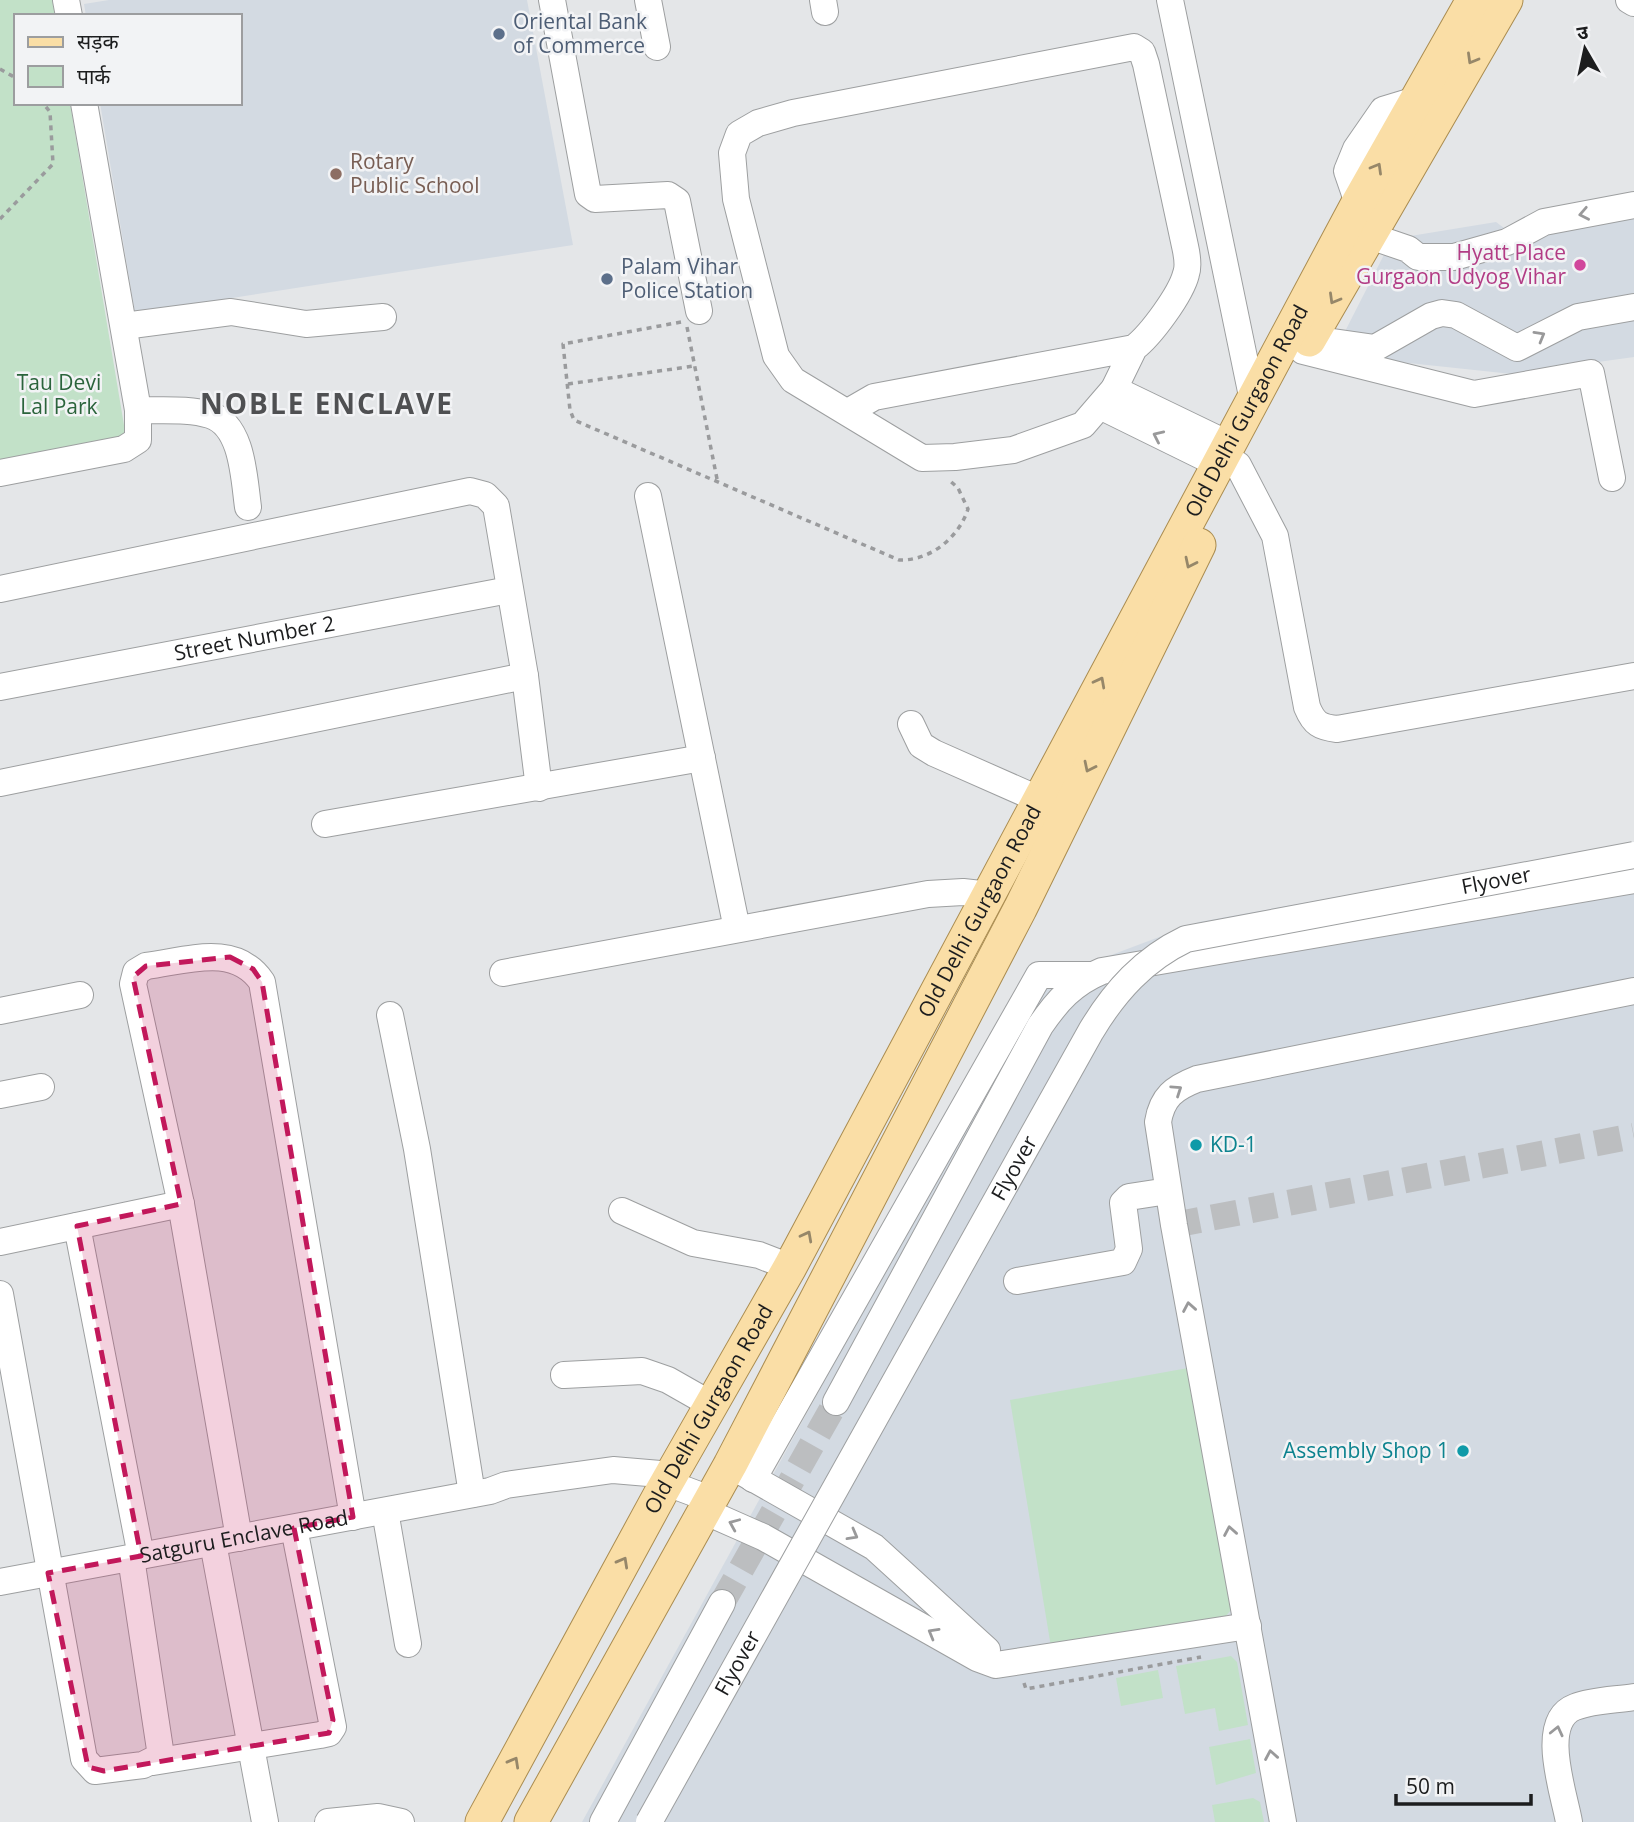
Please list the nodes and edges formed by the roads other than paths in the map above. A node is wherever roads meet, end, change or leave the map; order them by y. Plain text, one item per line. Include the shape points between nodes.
1 (552, 0) edge
2 (649, 0) edge
3 (1170, 0) edge
4 (1473, 0) edge
5 (1506, 0) edge
6 (1629, 0) edge
7 (1634, 3) edge
8 (657, 47) dead end
9 (84, 105) edge
10 (1634, 205) edge
11 (1370, 236) junction
12 (1634, 307) edge
13 (699, 311) dead end
14 (383, 317) dead end
15 (124, 326) junction
16 (1307, 344) junction
17 (1134, 348) junction
18 (1107, 398) junction
19 (1254, 401) junction
20 (138, 410) junction
21 (848, 412) junction
22 (1228, 457) junction
23 (0, 473) edge
24 (1612, 478) dead end
25 (648, 496) dead end
26 (248, 507) dead end
27 (0, 589) edge
28 (509, 590) junction
29 (525, 676) junction
30 (1634, 676) edge
31 (0, 687) edge
32 (911, 724) dead end
33 (702, 758) junction
34 (0, 783) edge
35 (539, 789) junction
36 (1038, 799) junction
37 (325, 824) dead end
38 (1031, 848) junction
39 (1634, 855) edge
40 (1634, 880) edge
41 (990, 895) junction
42 (737, 929) junction
43 (503, 973) dead end
44 (1092, 975) junction
45 (1634, 991) edge
46 (80, 995) dead end
47 (0, 1012) edge
48 (390, 1015) dead end
49 (41, 1087) dead end
50 (0, 1095) edge
51 (1168, 1191) junction
52 (181, 1204) junction
53 (622, 1212) dead end
54 (77, 1226) junction
55 (0, 1242) edge
56 (790, 1267) junction
57 (1017, 1281) dead end
58 (0, 1294) edge
59 (564, 1375) dead end
60 (836, 1402) tunnel mouth
61 (712, 1405) junction
62 (742, 1472) junction
63 (667, 1483) junction
64 (481, 1493) junction
65 (707, 1505) junction
66 (385, 1511) junction
67 (353, 1517) junction
68 (294, 1528) junction
69 (239, 1538) junction
70 (213, 1543) junction
71 (136, 1557) junction
72 (48, 1573) junction
73 (0, 1582) edge
74 (722, 1603) tunnel mouth
75 (1248, 1626) junction
76 (408, 1644) dead end
77 (1018, 1661) junction
78 (1634, 1697) edge
79 (251, 1746) junction
80 (153, 1762) junction
81 (265, 1822) edge
82 (328, 1822) edge
83 (401, 1822) edge
84 (482, 1822) edge
85 (531, 1822) edge
86 (603, 1822) edge
87 (649, 1822) edge
88 (1283, 1822) edge
89 (1569, 1822) edge

1 - 13 street via 588,194 595,199 668,195 677,201
2 - 8 street
3 - 19 street
19 -> 4 main road, Old Delhi Gurgaon Road via 1358,202
5 -> 11 main road, Old Delhi Gurgaon Road
6 - 7 street
9 - 15 street
10 -> 11 street via 1544,222 1507,242 1454,257 1418,257
11 -> 16 main road, Old Delhi Gurgaon Road
16 -> 12 street via 1375,348 1442,313 1456,315 1517,348 1578,317
14 - 15 street via 306,324 231,312
15 - 20 street
16 - 22 main road, Old Delhi Gurgaon Road
16 - 24 street via 1474,394 1591,373
17 - 18 street
17 - 21 street via 874,397
17 - 21 street via 1148,335 1187,272 1142,52 1134,47 793,113 739,134 732,153 736,199 776,356 793,380
18 - 21 street via 1083,425 1013,450 922,458
18 - 22 street
19 - 22 main road, Old Delhi Gurgaon Road
20 - 23 street via 140,430 133,446
20 - 26 street via 212,415 225,424 238,449
22 - 30 street via 1275,536 1307,707 1312,721 1321,727 1338,729
36 -> 22 main road, Old Delhi Gurgaon Road
22 -> 38 main road, Old Delhi Gurgaon Road
25 - 33 street
27 - 28 street via 470,491 485,495 496,506
28 - 29 street
28 - 31 street, Street Number 2
29 - 34 street
29 - 35 street
32 - 36 street via 921,745
33 - 35 street
33 - 42 street
35 - 37 street
36 - 38 main road, Old Delhi Gurgaon Road
38 - 41 main road, Old Delhi Gurgaon Road
38 - 62 main road, Old Delhi Gurgaon Road
39 - 87 street, Flyover, bridge via 1186,939 1152,958 1128,980 1091,1031
40 - 44 street
41 - 42 street via 936,893
56 -> 41 main road, Old Delhi Gurgaon Road
42 - 43 street
44 - 60 street via 1066,992 1040,1026
44 - 62 street via 1039,975
51 -> 45 street via 1158,1122 1161,1105 1178,1086
46 - 47 street
48 - 64 street
49 - 50 street
51 - 57 street via 1125,1199 1129,1249 1124,1262
75 -> 51 street
52 - 54 street
52 - 67 street via 133,977 146,966 230,957 253,969 262,982
52 - 69 street
53 - 56 street via 694,1242 759,1255
54 - 55 street
54 - 71 street
56 - 61 main road, Old Delhi Gurgaon Road
58 - 72 street
59 - 61 street via 642,1371
61 - 63 main road, Old Delhi Gurgaon Road
62 - 65 main road, Old Delhi Gurgaon Road
62 -> 77 street via 874,1547 988,1651
63 - 64 street, Satguru Enclave Road via 626,1479
63 - 65 street, Satguru Enclave Road
84 -> 63 main road, Old Delhi Gurgaon Road
64 - 66 street, Satguru Enclave Road
77 -> 65 street, Satguru Enclave Road via 996,1665 977,1658
65 - 85 main road, Old Delhi Gurgaon Road
66 - 67 street, Satguru Enclave Road
66 - 76 street
67 - 68 street, Satguru Enclave Road
68 - 69 street, Satguru Enclave Road
68 - 79 street via 333,1727 329,1733
69 - 70 street, Satguru Enclave Road
70 - 71 street, Satguru Enclave Road
70 - 79 street
71 - 72 street, Satguru Enclave Road
71 - 80 street via 161,1747 161,1756
72 - 73 street, Satguru Enclave Road
72 - 80 street via 88,1767 104,1771
74 - 86 street
75 - 77 street, Satguru Enclave Road
88 -> 75 street
89 -> 78 street via 1555,1727 1574,1707
79 - 80 street
79 - 81 street
82 - 83 street via 378,1817

